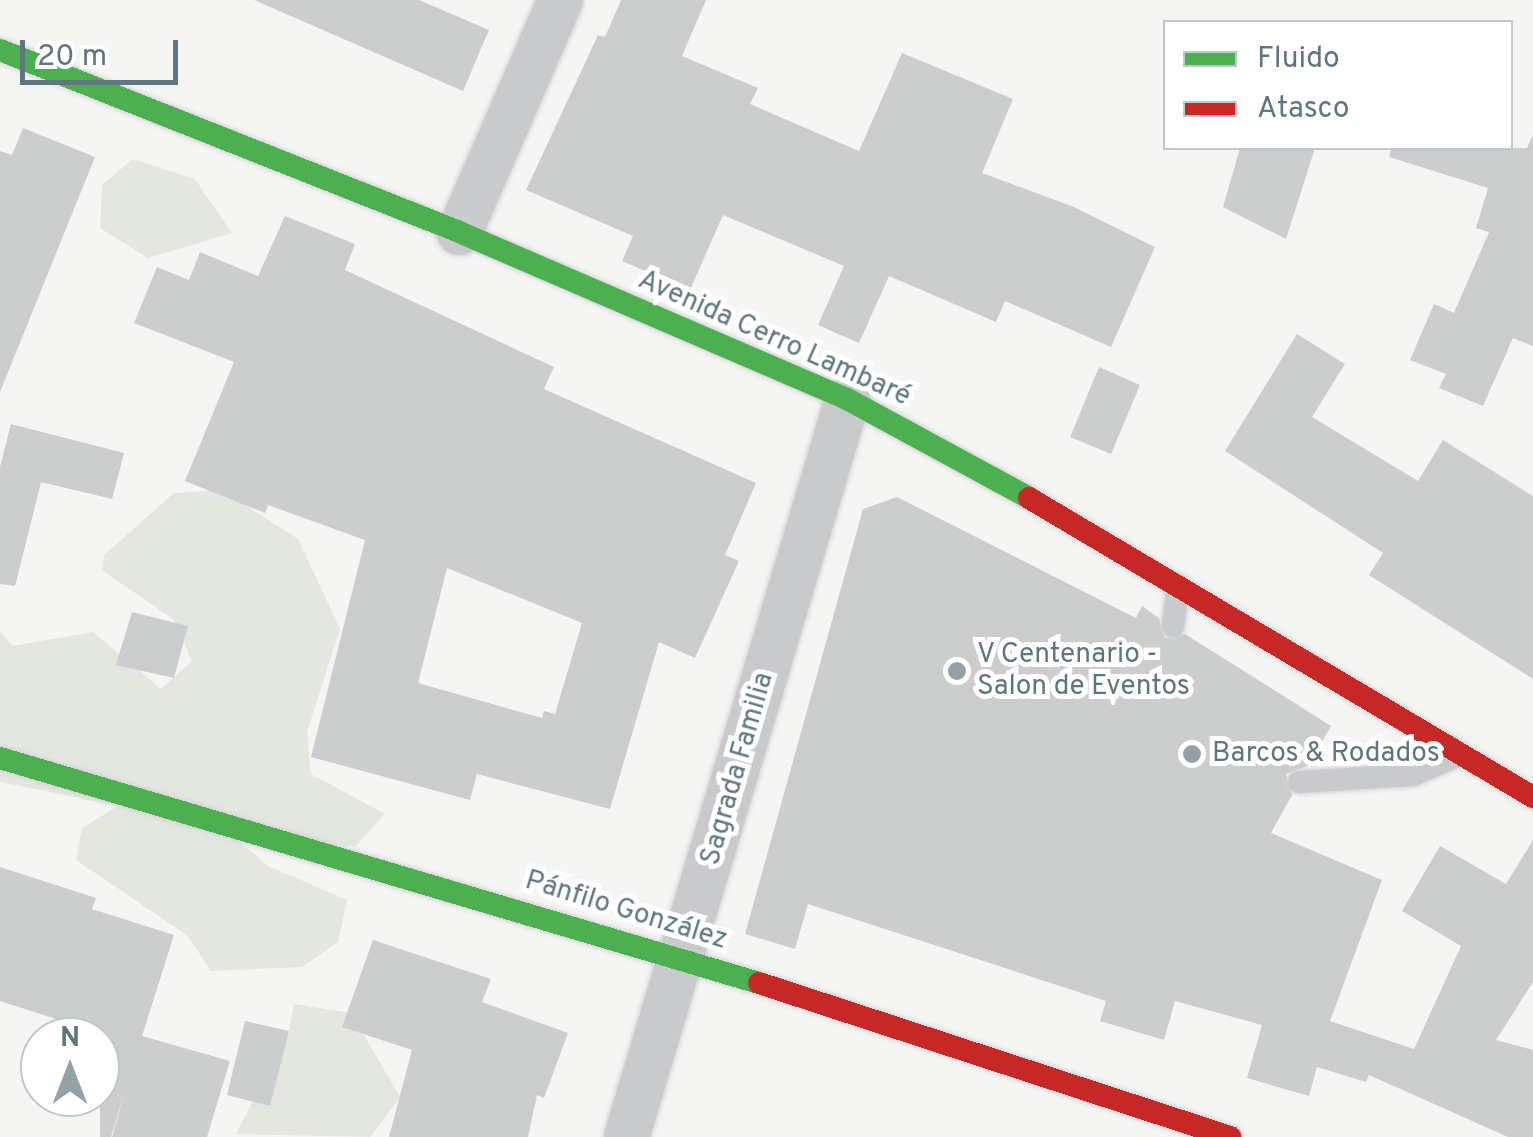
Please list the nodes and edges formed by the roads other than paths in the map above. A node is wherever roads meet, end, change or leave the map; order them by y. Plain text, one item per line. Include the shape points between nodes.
1 (560, 0) edge
2 (0, 50) edge
3 (458, 232) junction
4 (847, 400) junction
5 (1178, 582) junction
6 (1172, 626) dead end
7 (1462, 754) junction
8 (0, 758) edge
9 (1299, 782) dead end
10 (1533, 798) edge
11 (682, 958) junction
12 (626, 1137) edge
13 (1230, 1137) edge

1 - 3 street
2 - 3 main road, Avenida Cerro Lambaré
3 - 4 main road, Avenida Cerro Lambaré
4 - 5 main road, Avenida Cerro Lambaré
4 - 11 street, Sagrada Familia
5 - 6 lane
5 - 7 main road, Avenida Cerro Lambaré
7 - 9 lane via 1414,774
7 - 10 main road, Avenida Cerro Lambaré
8 - 11 main road, Pánfilo González
11 - 12 street, Sagrada Familia
11 - 13 main road, Pánfilo González

